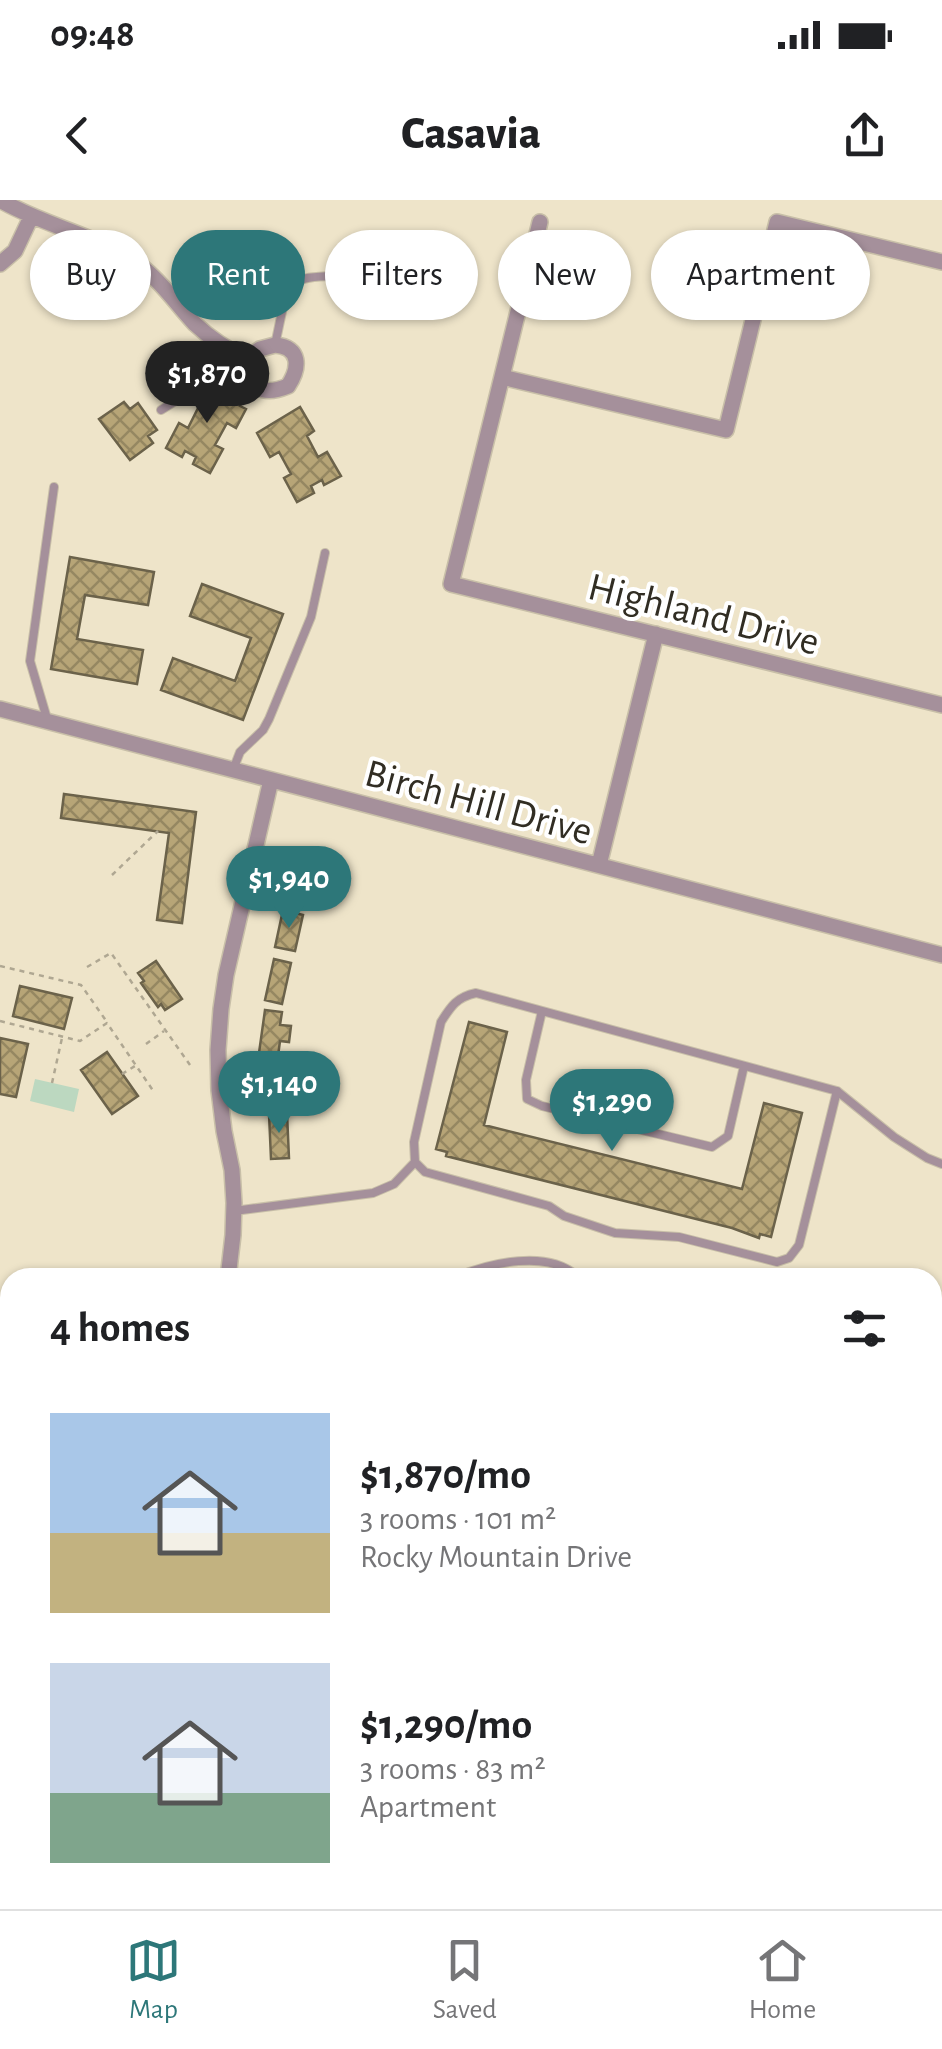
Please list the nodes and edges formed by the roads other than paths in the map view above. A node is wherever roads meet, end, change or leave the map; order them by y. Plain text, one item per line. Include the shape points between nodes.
1 (0, 200) edge
2 (31, 217) junction
3 (540, 222) dead end
4 (942, 262) edge
5 (0, 264) edge
6 (325, 277) edge
7 (216, 342) junction
8 (275, 345) junction
9 (247, 359) junction
10 (502, 377) junction
11 (161, 410) dead end
12 (54, 487) dead end
13 (325, 553) dead end
14 (656, 634) junction
15 (942, 705) edge
16 (0, 710) edge
17 (48, 722) junction
18 (233, 770) junction
19 (271, 780) junction
20 (599, 866) junction
21 (942, 955) edge
22 (542, 1011) junction
23 (744, 1066) junction
24 (837, 1091) junction
25 (414, 1162) junction
26 (942, 1164) edge
27 (234, 1210) junction
28 (229, 1268) edge
29 (485, 1268) edge
30 (565, 1268) edge

1 - 2 street
2 - 5 street via 15,251
2 - 7 street via 94,240 141,267
3 - 10 street
4 - 10 street via 777,222 726,430
6 - 8 lane via 287,288
7 - 9 street
7 - 11 lane via 185,395
8 - 9 street
8 - 9 street via 294,355 288,386 263,390
10 - 14 street, Highland Drive via 451,584
12 - 17 lane via 30,661
13 - 18 lane via 311,617 270,718
14 - 15 street, Highland Drive
14 - 20 street
16 - 17 street, Birch Hill Drive
17 - 18 street, Birch Hill Drive
18 - 19 street, Birch Hill Drive
19 - 20 street, Birch Hill Drive
19 - 27 street via 221,1009 219,1090
20 - 21 street, Birch Hill Drive
22 - 23 lane
22 - 23 lane via 526,1080 527,1099 542,1106 712,1147 728,1136
22 - 25 lane via 476,993 450,1006 441,1022
23 - 24 lane
24 - 25 lane via 799,1245 777,1262 679,1238 615,1233 549,1206 425,1172
24 - 26 lane via 894,1137
25 - 27 lane via 394,1184 373,1193
27 - 28 street
29 - 30 lane via 546,1260

